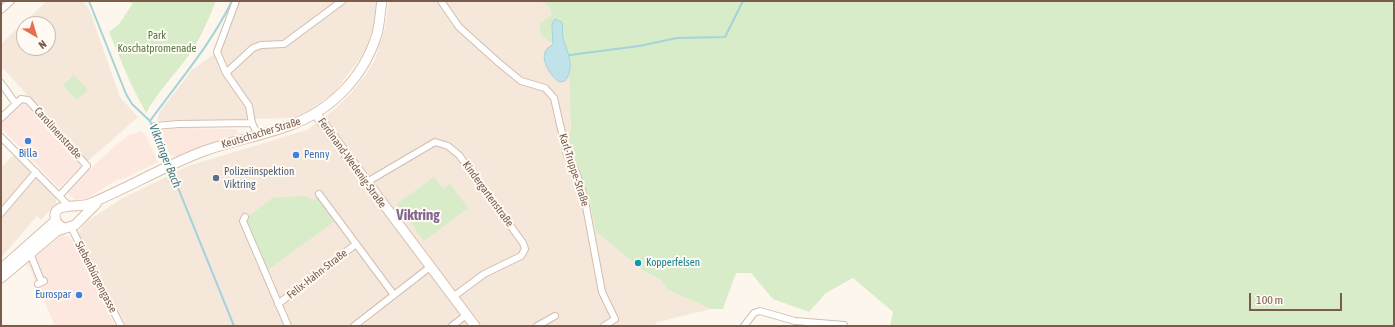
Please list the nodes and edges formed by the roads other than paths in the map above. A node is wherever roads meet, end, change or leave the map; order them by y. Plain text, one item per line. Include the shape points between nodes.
1 (10, 1) edge
2 (236, 1) edge
3 (342, 1) edge
4 (382, 1) edge
5 (441, 1) edge
6 (1, 10) edge
7 (226, 73) junction
8 (1, 83) edge
9 (16, 104) junction
10 (316, 114) junction
11 (1, 118) edge
12 (252, 124) junction
13 (156, 126) dead end
14 (258, 135) junction
15 (1, 137) edge
16 (36, 172) junction
17 (367, 182) junction
18 (319, 194) dead end
19 (60, 195) junction
20 (103, 198) junction
21 (67, 207) junction
22 (1, 213) edge
23 (244, 217) dead end
24 (56, 220) junction
25 (71, 225) junction
26 (356, 244) junction
27 (30, 253) junction
28 (430, 267) junction
29 (1, 269) edge
30 (1, 278) edge
31 (41, 281) dead end
32 (394, 295) junction
33 (453, 297) junction
34 (278, 304) junction
35 (466, 315) junction
36 (555, 316) dead end
37 (615, 319) junction
38 (844, 325) dead end
39 (121, 326) edge
40 (288, 326) edge
41 (354, 326) edge
42 (452, 326) edge
43 (475, 326) edge
44 (538, 326) edge
45 (604, 326) edge
46 (616, 326) edge
47 (744, 326) edge

1 - 6 street
2 - 7 street via 217,48
3 - 7 street via 284,44 253,48
4 - 10 main road, Keutschacher Straße via 377,32 364,63 339,96
5 - 37 street, Karl-Truppe-Straße via 459,27 505,68 521,81 545,88 554,98 567,155 584,196 602,292
7 - 12 street via 249,106
8 - 9 street
9 - 11 street
9 - 19 street, Carolinenstraße via 21,99 28,100 87,166
10 - 14 main road, Keutschacher Straße via 288,127
10 - 17 main road, Ferdinand-Wedenig-Straße
12 - 13 street, Keutschacher Straße
12 - 14 street
14 - 20 main road, Keutschacher Straße via 161,168
15 - 16 street
16 - 19 street
16 - 22 street
17 - 28 main road, Ferdinand-Wedenig-Straße
17 - 33 street, Kindergartenstraße via 435,142 448,146 459,155 525,249 521,256 484,274
18 - 26 street, Felix-Hahn-Straße
19 - 21 street
20 - 21 main road, Keutschacher Straße via 83,207
20 - 25 main road, Keutschacher Straße
21 - 24 main road via 55,215
21 - 25 main road via 78,213
23 - 34 street, Felix-Hahn-Straße via 243,221
24 - 25 main road via 59,225
24 - 29 main road
25 - 27 main road, Keutschacher Straße via 57,231
25 - 39 street, Siebenbürgengasse
26 - 32 street, Felix-Hahn-Straße
26 - 34 street, Felix-Hahn-Straße
27 - 30 main road, Keutschacher Straße
27 - 31 street
28 - 32 street
28 - 33 main road, Ferdinand-Wedenig-Straße
32 - 41 street
33 - 35 main road, Ferdinand-Wedenig-Straße
34 - 40 street, Felix-Hahn-Straße
35 - 42 street
35 - 43 main road, Ferdinand-Wedenig-Straße
36 - 44 street
37 - 45 street
37 - 46 street, Karl-Truppe-Straße
38 - 47 street via 795,321 760,311 754,313

